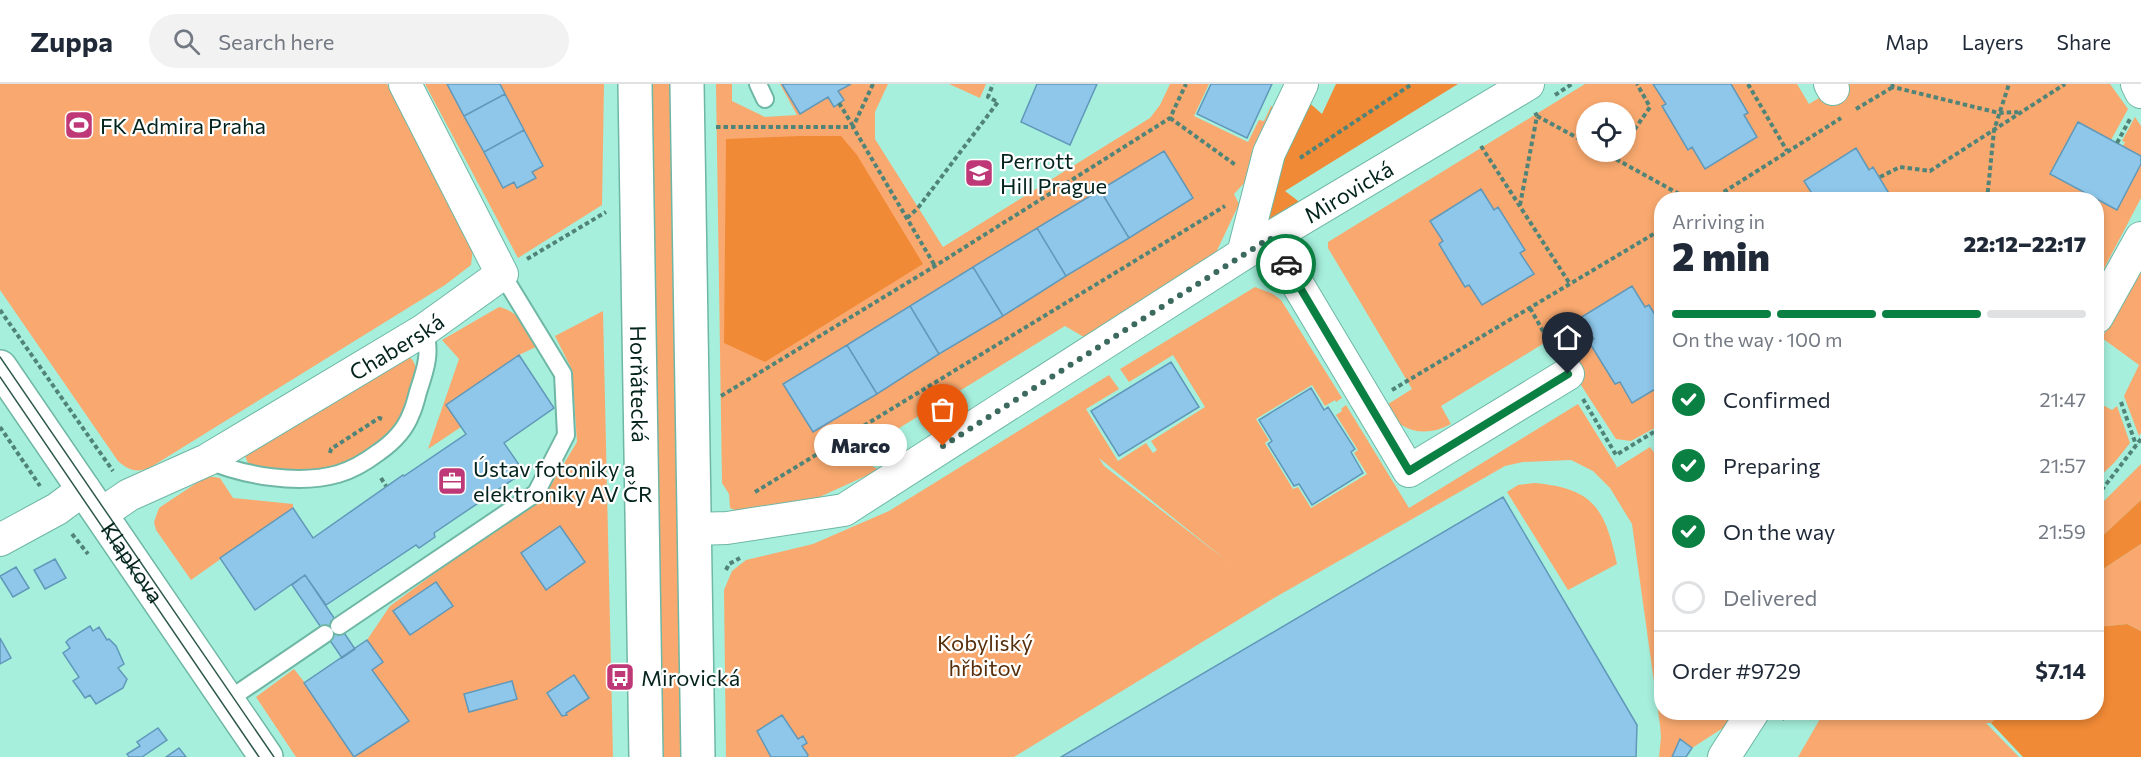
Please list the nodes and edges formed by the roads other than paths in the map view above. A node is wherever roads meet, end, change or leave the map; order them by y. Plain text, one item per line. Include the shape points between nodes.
1 (405, 84) edge
2 (635, 84) edge
3 (687, 84) edge
4 (1302, 84) edge
5 (2136, 84) edge
6 (1527, 85) edge
7 (2141, 92) edge
8 (2141, 237) edge
9 (1270, 238) junction
10 (1243, 254) junction
11 (502, 274) junction
12 (2104, 304) edge
13 (424, 330) junction
14 (0, 367) edge
15 (1568, 374) dead end
16 (207, 460) junction
17 (93, 501) junction
18 (694, 529) junction
19 (0, 540) edge
20 (228, 700) junction
21 (1748, 720) edge
22 (267, 757) edge
23 (646, 757) edge
24 (698, 757) edge
25 (1724, 757) edge

1 - 11 street
2 - 23 main road, Horňátecká
3 - 18 main road
4 - 10 street via 1269,153
5 - 7 street
6 - 9 street, Mirovická
8 - 12 street
9 - 10 street, Mirovická
9 - 15 street via 1409,471
10 - 18 street, Mirovická via 844,510 727,528
11 - 13 street, Chaberská
11 - 20 lane via 563,374 566,435 536,492
13 - 16 street, Chaberská
13 - 16 lane via 429,342 427,362 411,416 398,436 369,459 339,474 308,479 269,477
14 - 17 main road, Klapkova
16 - 17 street, Chaberská via 129,495
17 - 19 street, Chaberská via 57,509
17 - 20 main road, Klapkova
18 - 24 main road
20 - 22 main road, Klapkova
21 - 25 street

